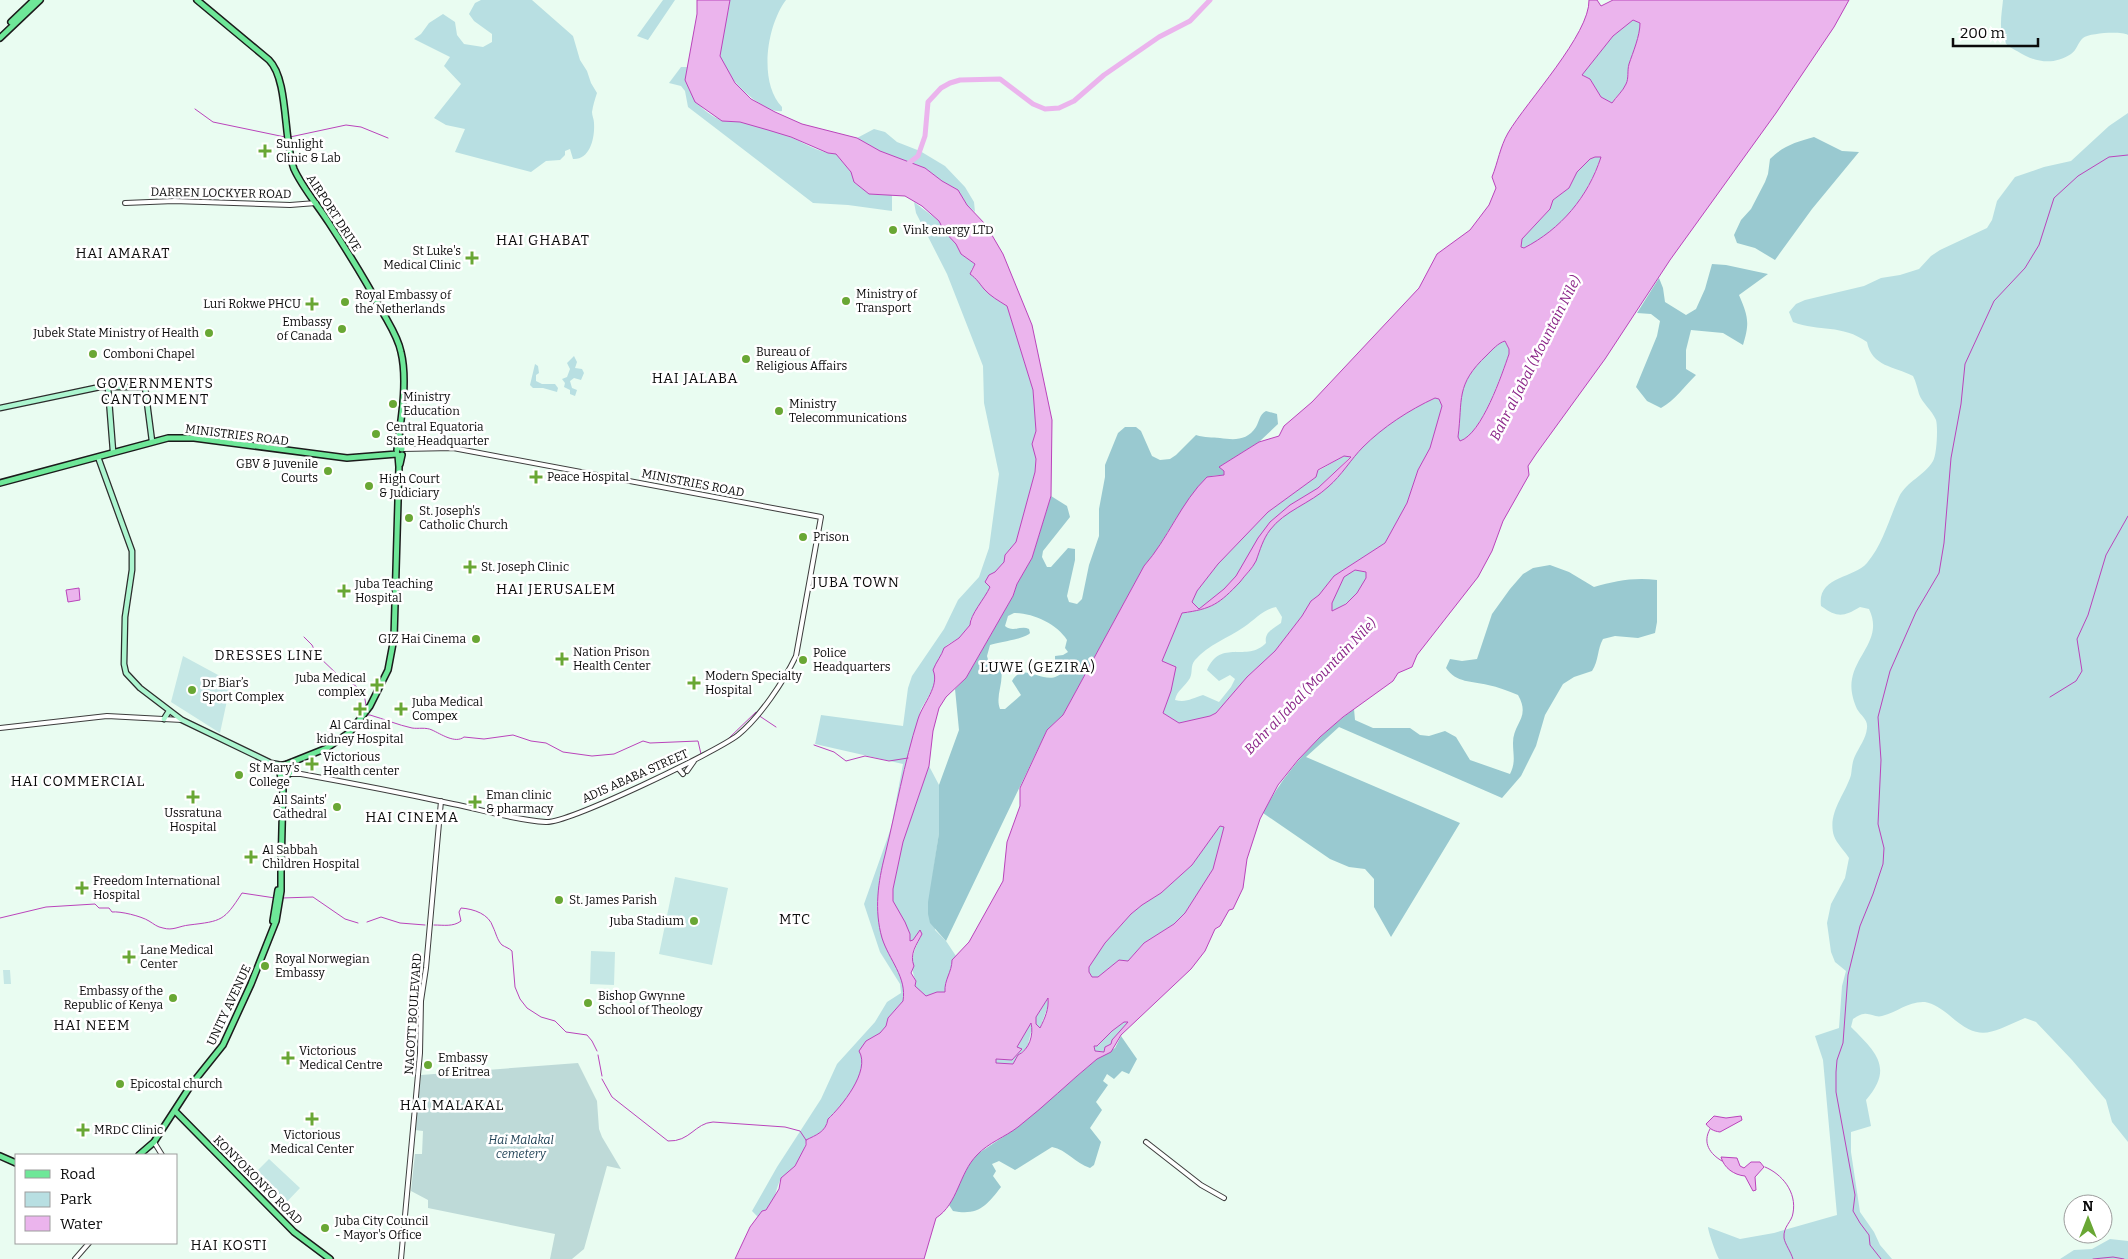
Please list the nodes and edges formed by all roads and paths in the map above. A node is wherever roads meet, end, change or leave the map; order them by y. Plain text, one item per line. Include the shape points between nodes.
1 (34, 0) edge
2 (40, 0) edge
3 (197, 0) edge
4 (0, 33) edge
5 (0, 38) edge
6 (125, 203) dead end
7 (316, 203) junction
8 (108, 387) junction
9 (0, 408) edge
10 (152, 441) junction
11 (113, 452) junction
12 (400, 452) junction
13 (98, 456) junction
14 (0, 483) edge
15 (821, 517) joint
16 (169, 711) junction
17 (164, 719) junction
18 (182, 720) junction
19 (0, 728) edge
20 (695, 760) junction
21 (678, 768) junction
22 (286, 770) junction
23 (441, 801) junction
24 (175, 1111) junction
25 (154, 1142) junction
26 (1146, 1142) dead end
27 (140, 1154) edge
28 (161, 1154) edge
29 (0, 1156) edge
30 (15, 1163) edge
31 (1224, 1198) dead end
32 (88, 1244) edge
33 (75, 1259) edge
34 (330, 1259) edge
35 (401, 1259) edge

1 - 4 main road
2 - 5 main road
3 - 7 main road, AIRPORT DRIVE via 277,70 288,146 295,170
6 - 7 street, DARREN LOCKYER ROAD
7 - 12 main road, AIRPORT DRIVE via 367,284 399,344 403,371
8 - 9 main road
8 - 10 main road via 146,387
8 - 11 main road
10 - 11 main road, MINISTRIES ROAD
10 - 12 main road, MINISTRIES ROAD via 183,437 338,457 364,458
11 - 13 main road, MINISTRIES ROAD
12 - 15 street, MINISTRIES ROAD via 414,448 453,448
12 - 22 main road via 394,638 388,670 370,706 350,732
13 - 14 main road, MINISTRIES ROAD
13 - 16 main road via 132,551 125,617 125,668 140,688
15 - 20 street, ADIS ABABA STREET via 798,648 792,665 743,730
16 - 17 main road
16 - 18 main road
17 - 18 street
17 - 19 street via 107,716
18 - 22 main road
20 - 21 street, ADIS ABABA STREET
20 - 21 street via 685,773
21 - 23 street, ADIS ABABA STREET via 591,807 548,822
22 - 23 street, ADIS ABABA STREET
22 - 24 main road, UNITY AVENUE via 276,921 223,1044
23 - 35 street, NAGOTT BOULEVARD via 421,1001 420,1053
24 - 25 main road, UNITY AVENUE
24 - 34 main road, KONYOKONYO ROAD via 294,1232
25 - 27 main road, UNITY AVENUE
25 - 28 street
26 - 31 street via 1201,1185
29 - 30 main road
32 - 33 street

